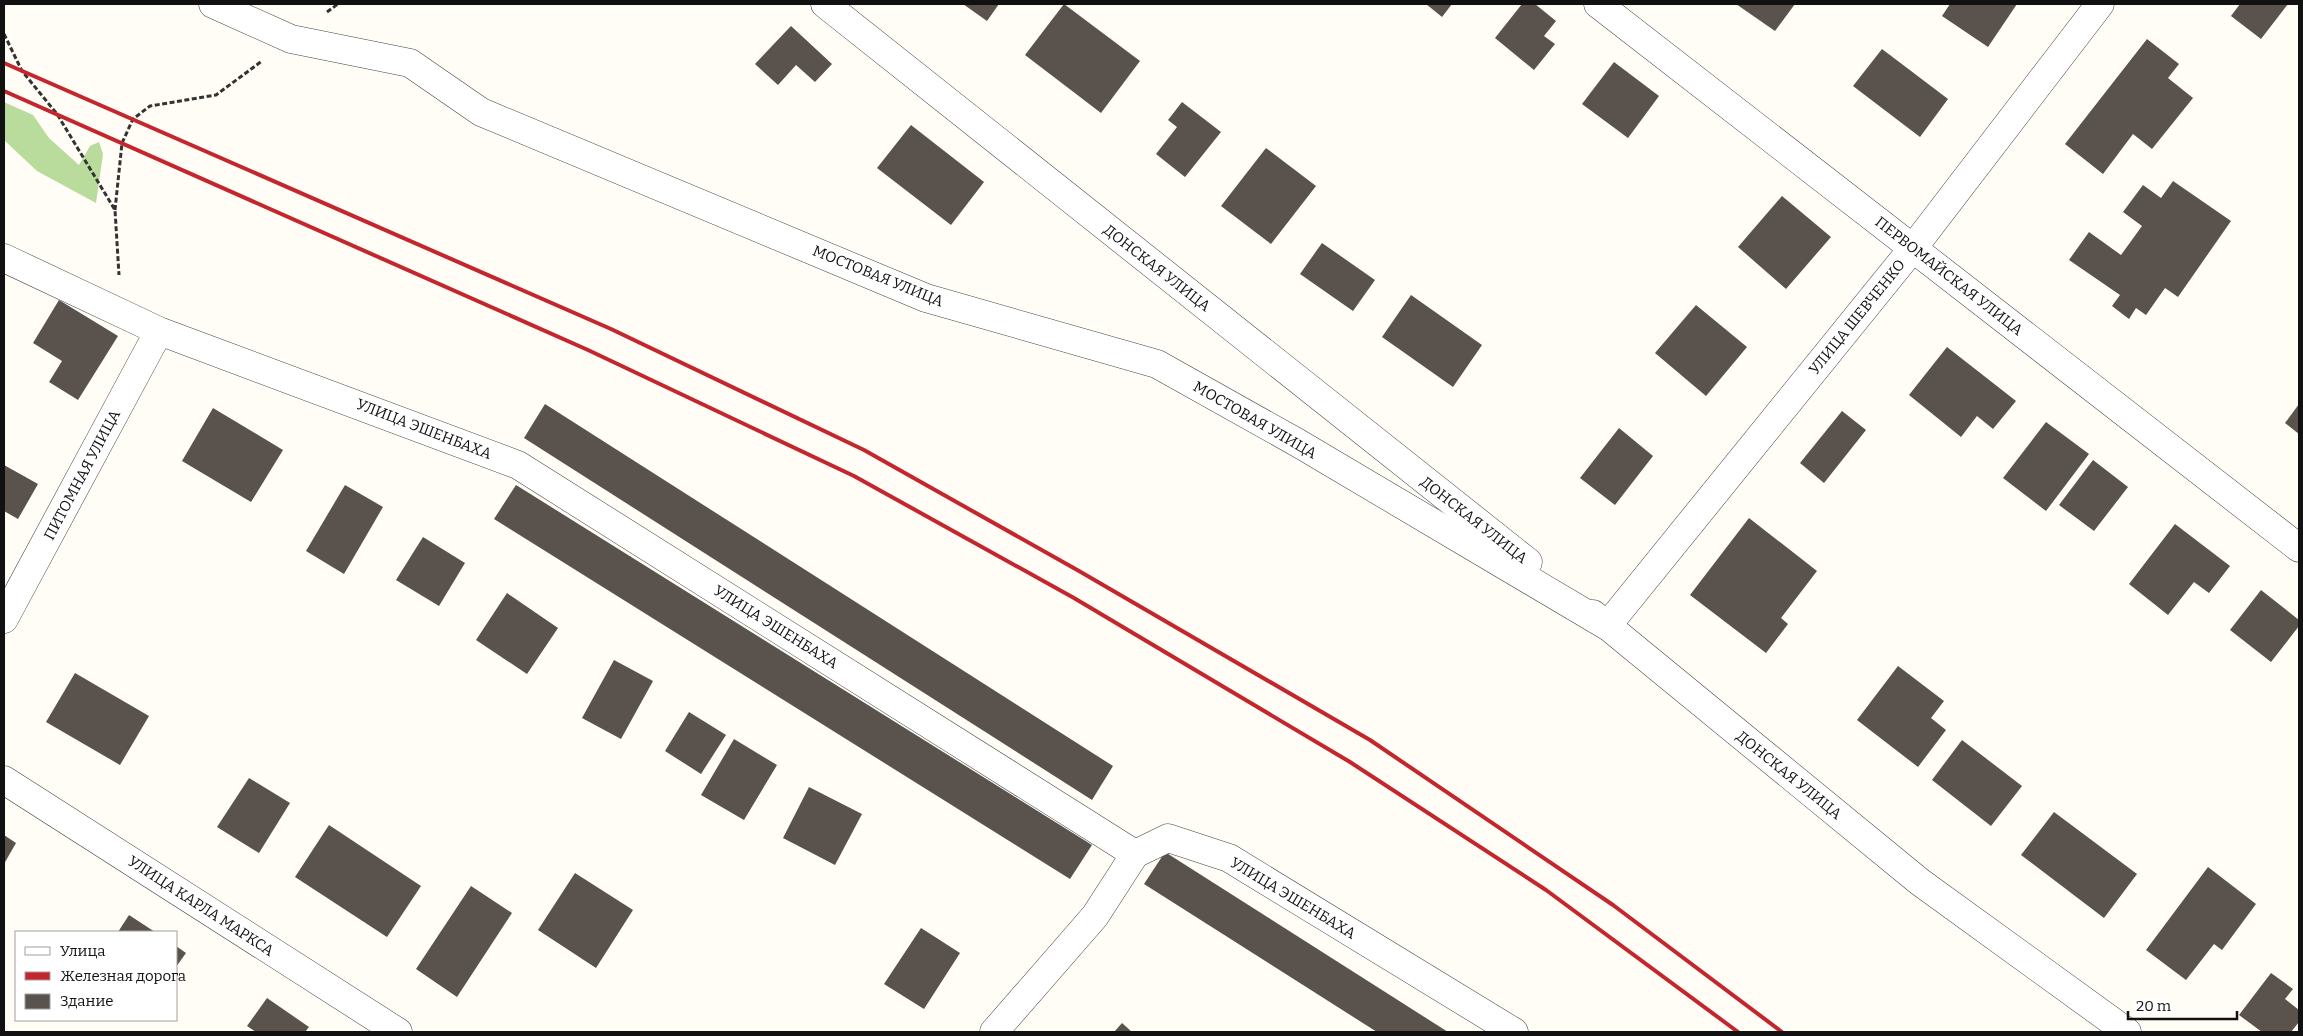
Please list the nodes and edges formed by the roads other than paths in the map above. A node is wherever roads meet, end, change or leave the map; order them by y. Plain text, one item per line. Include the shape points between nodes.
1 (213, 4) edge
2 (825, 4) edge
3 (1598, 4) edge
4 (2100, 4) edge
5 (1913, 248) junction
6 (4, 258) edge
7 (159, 331) junction
8 (2299, 548) edge
9 (4, 619) edge
10 (1607, 626) junction
11 (4, 780) edge
12 (1135, 854) junction
13 (398, 1032) edge
14 (994, 1032) edge
15 (1514, 1032) edge
16 (2127, 1032) edge

1 - 10 street, МОСТОВАЯ УЛИЦА via 291,39 410,63 481,112 926,298 1157,364
2 - 10 street, ДОНСКАЯ УЛИЦА
3 - 5 street, ПЕРВОМАЙСКАЯ УЛИЦА
4 - 5 street, УЛИЦА ШЕВЧЕНКО
5 - 8 street, ПЕРВОМАЙСКАЯ УЛИЦА
5 - 10 street, УЛИЦА ШЕВЧЕНКО
6 - 7 street, УЛИЦА ЭШЕНБАХА
7 - 9 street, ПИТОМНАЯ УЛИЦА
7 - 12 street, УЛИЦА ЭШЕНБАХА via 518,465
10 - 16 street, ДОНСКАЯ УЛИЦА via 1920,882
11 - 13 street, УЛИЦА КАРЛА МАРКСА
12 - 14 street via 1096,916
12 - 15 street, УЛИЦА ЭШЕНБАХА via 1168,838 1229,858

